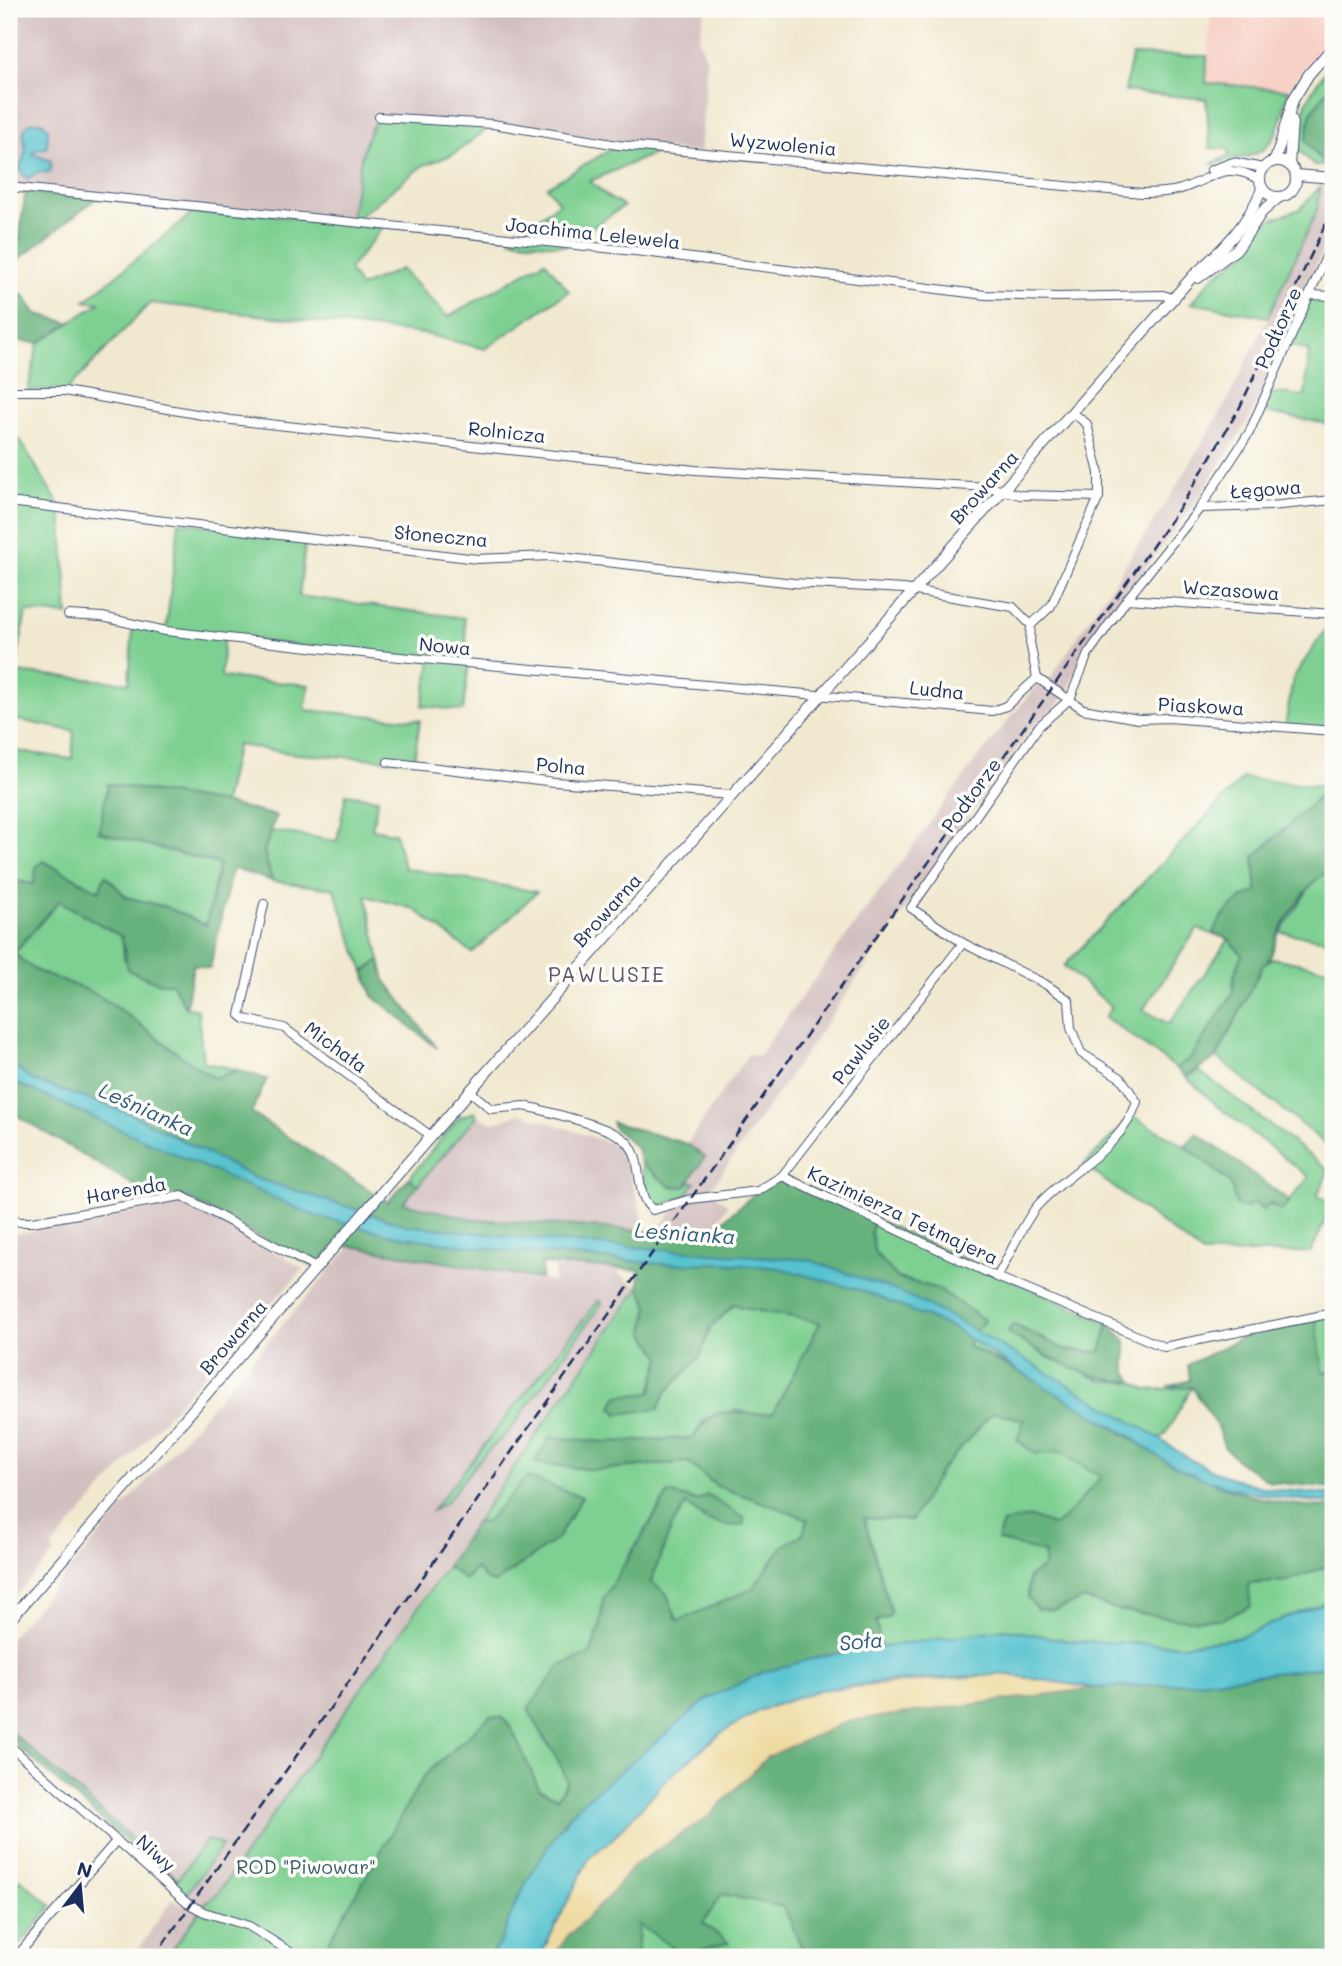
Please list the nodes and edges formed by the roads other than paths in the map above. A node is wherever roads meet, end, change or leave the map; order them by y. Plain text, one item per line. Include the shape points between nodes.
1 (1333, 47) edge
2 (9, 89) edge
3 (1300, 89) junction
4 (379, 117) dead end
5 (9, 127) edge
6 (1275, 161) junction
7 (1289, 165) junction
8 (1263, 168) junction
9 (1296, 175) junction
10 (1330, 178) edge
11 (1261, 185) junction
12 (9, 187) edge
13 (1295, 187) junction
14 (1185, 188) junction
15 (1278, 198) junction
16 (1333, 241) edge
17 (1178, 295) junction
18 (1310, 295) junction
19 (1333, 296) edge
20 (9, 391) edge
21 (1073, 413) junction
22 (1003, 491) junction
23 (1099, 497) junction
24 (1333, 500) edge
25 (9, 502) edge
26 (1200, 508) junction
27 (913, 592) junction
28 (1127, 599) junction
29 (1333, 614) edge
30 (68, 615) dead end
31 (1031, 625) junction
32 (1037, 678) junction
33 (822, 695) junction
34 (1070, 699) junction
35 (1333, 732) edge
36 (388, 762) dead end
37 (732, 796) junction
38 (264, 904) dead end
39 (963, 943) junction
40 (470, 1091) junction
41 (430, 1136) junction
42 (782, 1176) junction
43 (9, 1217) edge
44 (317, 1268) junction
45 (997, 1277) junction
46 (1333, 1313) edge
47 (9, 1621) edge
48 (9, 1745) edge
49 (117, 1840) junction
50 (16, 1957) edge
51 (298, 1957) edge

1 - 3 street
2 - 5 street
3 - 6 street
3 - 7 street via 1291,126
4 - 14 street, Wyzwolenia via 493,124 618,145 1129,192
6 - 7 street
6 - 8 street
7 - 9 street
8 - 11 street
8 - 14 street, Wyzwolenia via 1227,163
9 - 10 street
9 - 13 street
10 - 13 street
11 - 14 street, Wyzwolenia via 1245,173 1226,170
11 - 15 street
11 - 17 street, Browarna via 1238,232
12 - 17 street, Joachima Lelewela via 644,252 985,295
13 - 15 street
15 - 17 street, Browarna via 1262,212 1238,248
16 - 18 street, Podtorze
17 - 21 street, Browarna
18 - 19 street
18 - 26 street, Podtorze via 1249,433
20 - 22 street, Rolnicza via 64,391 231,420 695,470
21 - 22 street, Browarna
21 - 23 street via 1087,424 1099,473
22 - 23 street
22 - 27 street, Browarna
23 - 31 street via 1051,606
24 - 26 street, Łęgowa
25 - 27 street, Słoneczna via 477,559 551,556
26 - 28 street, Podtorze
27 - 31 street, Słoneczna via 1013,607
27 - 33 street, Browarna
28 - 29 street, Wczasowa
28 - 34 street, Podtorze via 1081,666
30 - 33 street, Nowa via 378,655
31 - 32 street
32 - 33 street, Ludna via 1006,706 992,711
32 - 34 street
33 - 37 street, Browarna
34 - 35 street, Piaskowa via 1083,709 1138,719
34 - 39 street, Podtorze via 1039,726 911,908
36 - 37 street, Polna
37 - 40 street, Browarna
38 - 41 street, Michała via 242,1017 284,1028
39 - 42 street, Pawlusie
39 - 45 street, Podtorze via 1069,1000 1071,1028 1081,1053 1121,1078 1137,1102 1120,1135 1058,1184 1035,1209
40 - 41 street, Browarna
40 - 42 street, Kazimierza Tetmajera via 491,1109 538,1109 624,1139 636,1156 647,1206 653,1210 691,1199 758,1191
41 - 44 street, Browarna
42 - 45 street, Kazimierza Tetmajera
43 - 44 street, Harenda via 32,1222 182,1196
44 - 47 street, Browarna
45 - 46 street, Kazimierza Tetmajera via 1164,1347
48 - 49 street, Niwy
49 - 50 street
49 - 51 street, Niwy via 192,1907 249,1926

